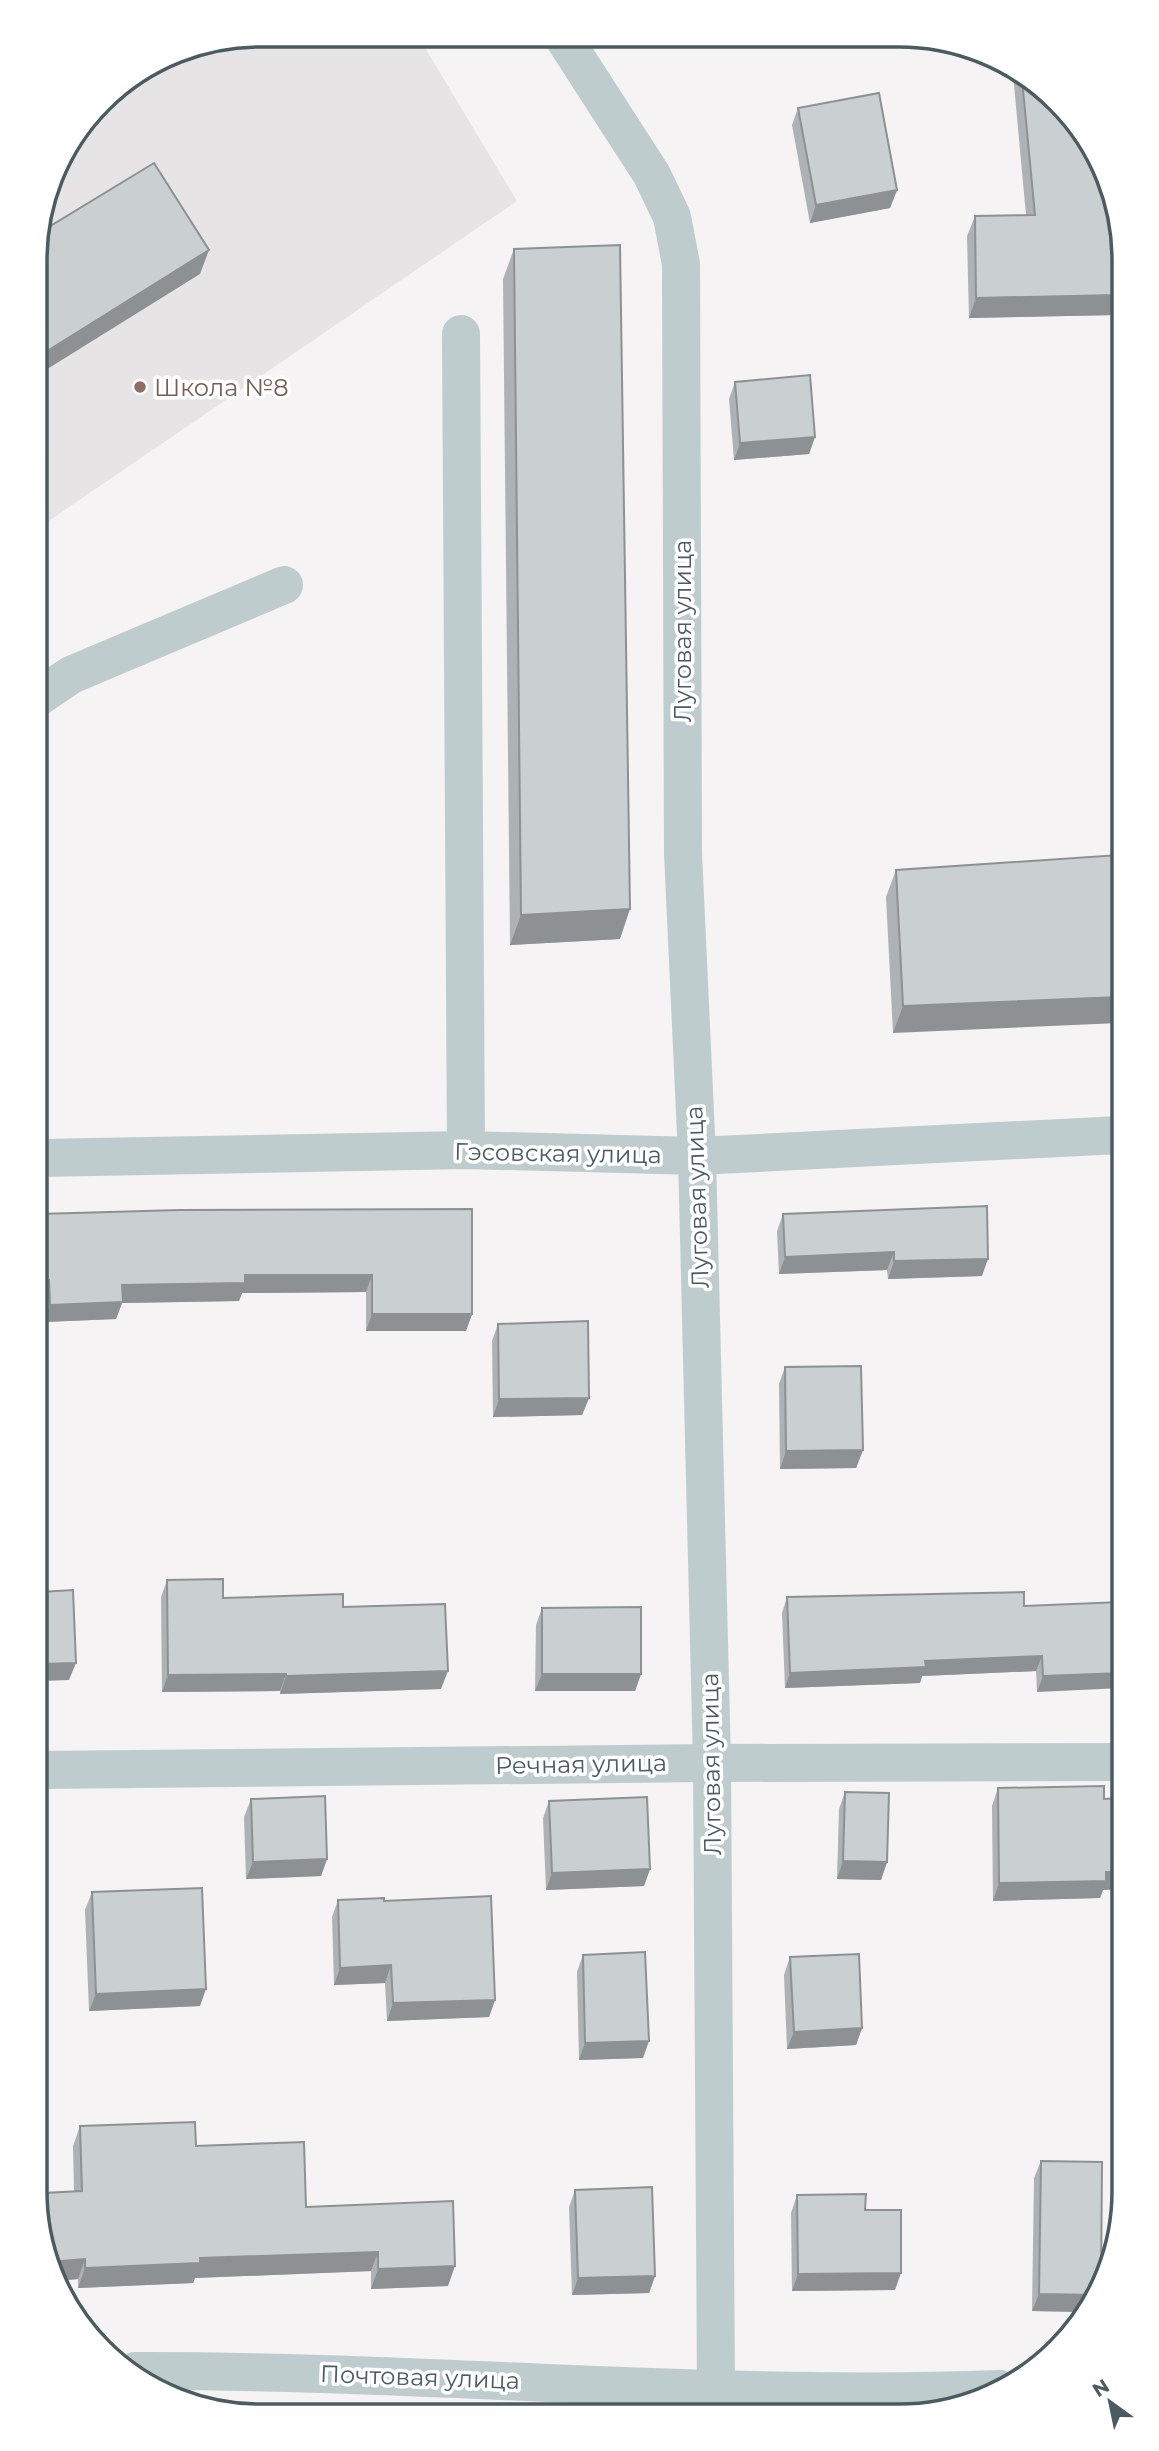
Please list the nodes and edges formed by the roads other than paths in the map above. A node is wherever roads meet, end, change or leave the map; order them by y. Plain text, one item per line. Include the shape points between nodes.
1 (570, 48) edge
2 (461, 334) dead end
3 (284, 585) dead end
4 (48, 691) edge
5 (1112, 1135) edge
6 (466, 1150) junction
7 (697, 1156) junction
8 (48, 1158) edge
9 (1111, 1762) edge
10 (712, 1763) junction
11 (47, 1770) edge
12 (147, 2371) edge
13 (716, 2389) junction
14 (977, 2389) edge

1 - 7 street, Луговая улица via 652,175 672,217 681,264 683,853
2 - 6 street
3 - 4 street via 71,675
5 - 7 street, Гэсовская улица
6 - 7 street, Гэсовская улица
6 - 8 street, Гэсовская улица
7 - 10 street, Луговая улица
9 - 10 street, Речная улица
10 - 11 street, Речная улица
10 - 13 street, Луговая улица
12 - 13 street, Почтовая улица via 258,2371
13 - 14 street, Почтовая улица

